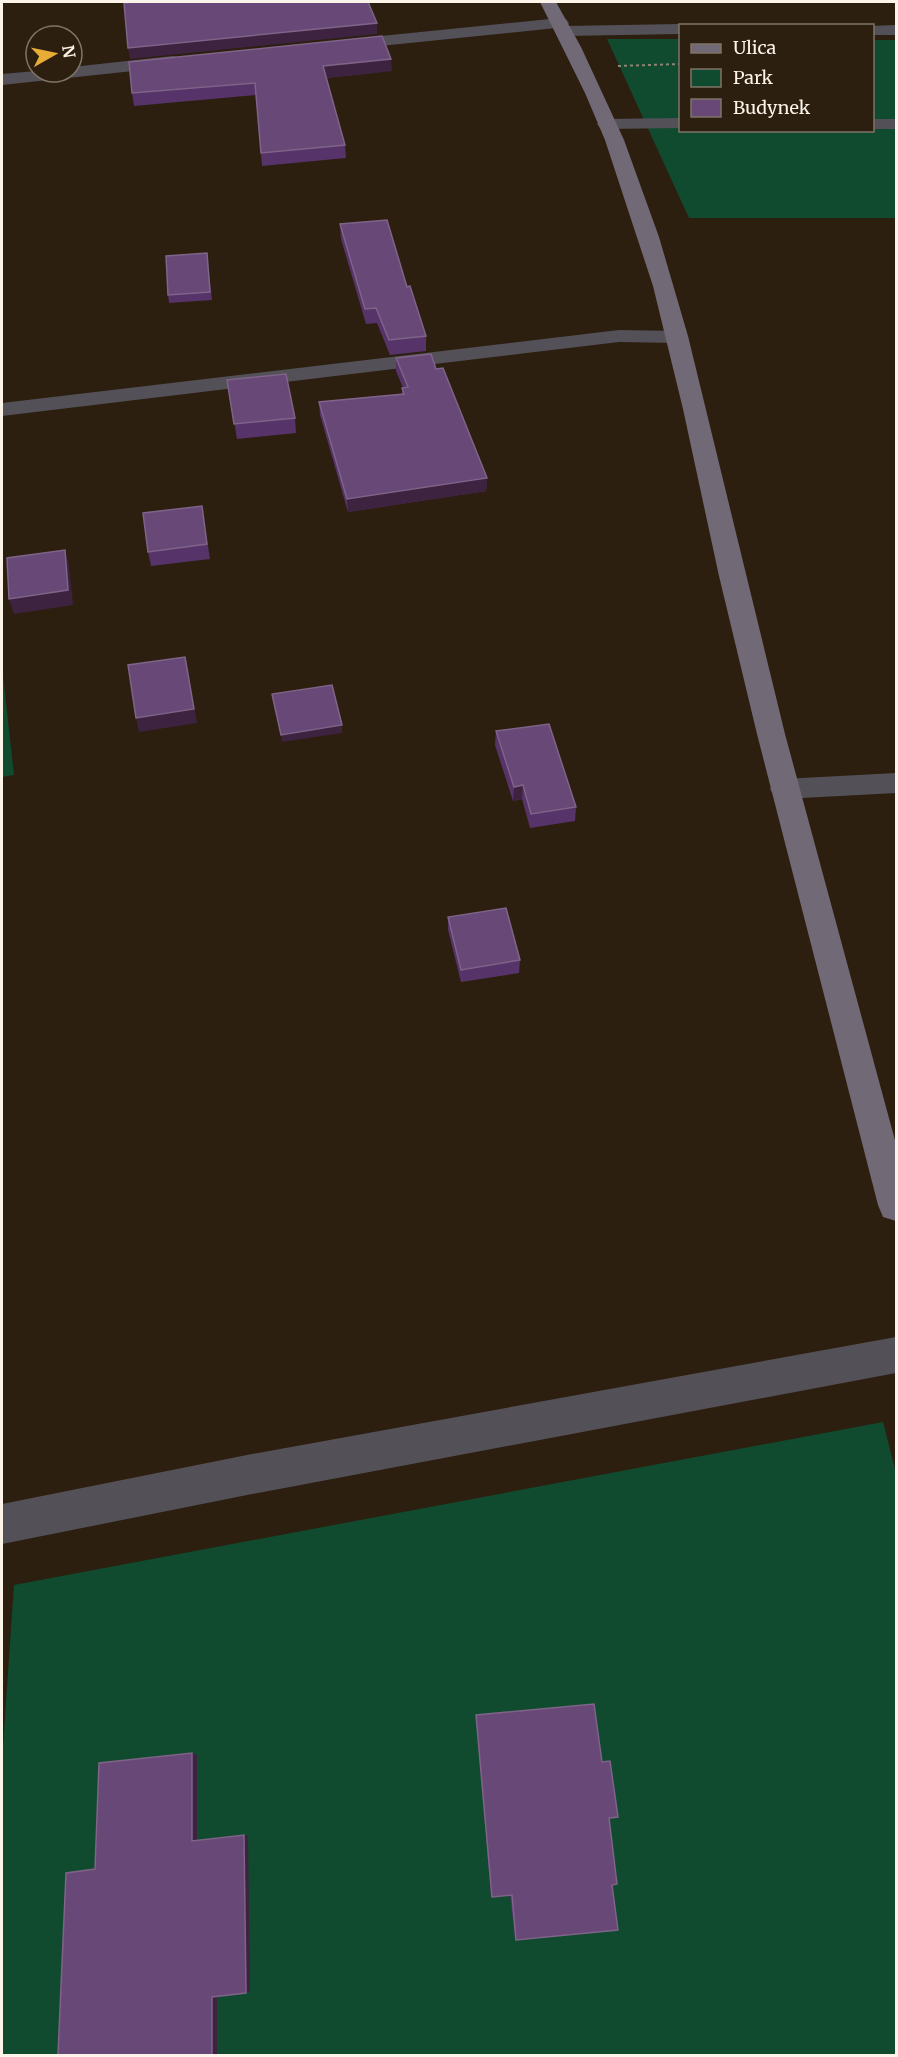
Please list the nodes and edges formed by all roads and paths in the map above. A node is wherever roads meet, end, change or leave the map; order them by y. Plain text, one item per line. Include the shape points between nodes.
1 (557, 19) edge
2 (679, 29) edge
3 (874, 30) edge
4 (897, 30) edge
5 (322, 47) edge
6 (191, 60) edge
7 (679, 64) edge
8 (582, 67) junction
9 (2, 80) edge
10 (679, 123) edge
11 (606, 124) junction
12 (874, 124) edge
13 (897, 124) edge
14 (677, 337) junction
15 (2, 410) edge
16 (897, 783) edge
17 (783, 789) junction
18 (897, 1205) edge
19 (897, 1355) edge
20 (2, 1524) edge

1 - 2 lane
1 - 5 street
1 - 8 street
3 - 4 lane
6 - 9 street
7 - 8 path
8 - 11 street
10 - 11 lane
11 - 14 street via 649,242
12 - 13 lane
14 - 15 lane via 619,336
14 - 17 street
16 - 17 lane
17 - 18 street
19 - 20 street via 259,1472

